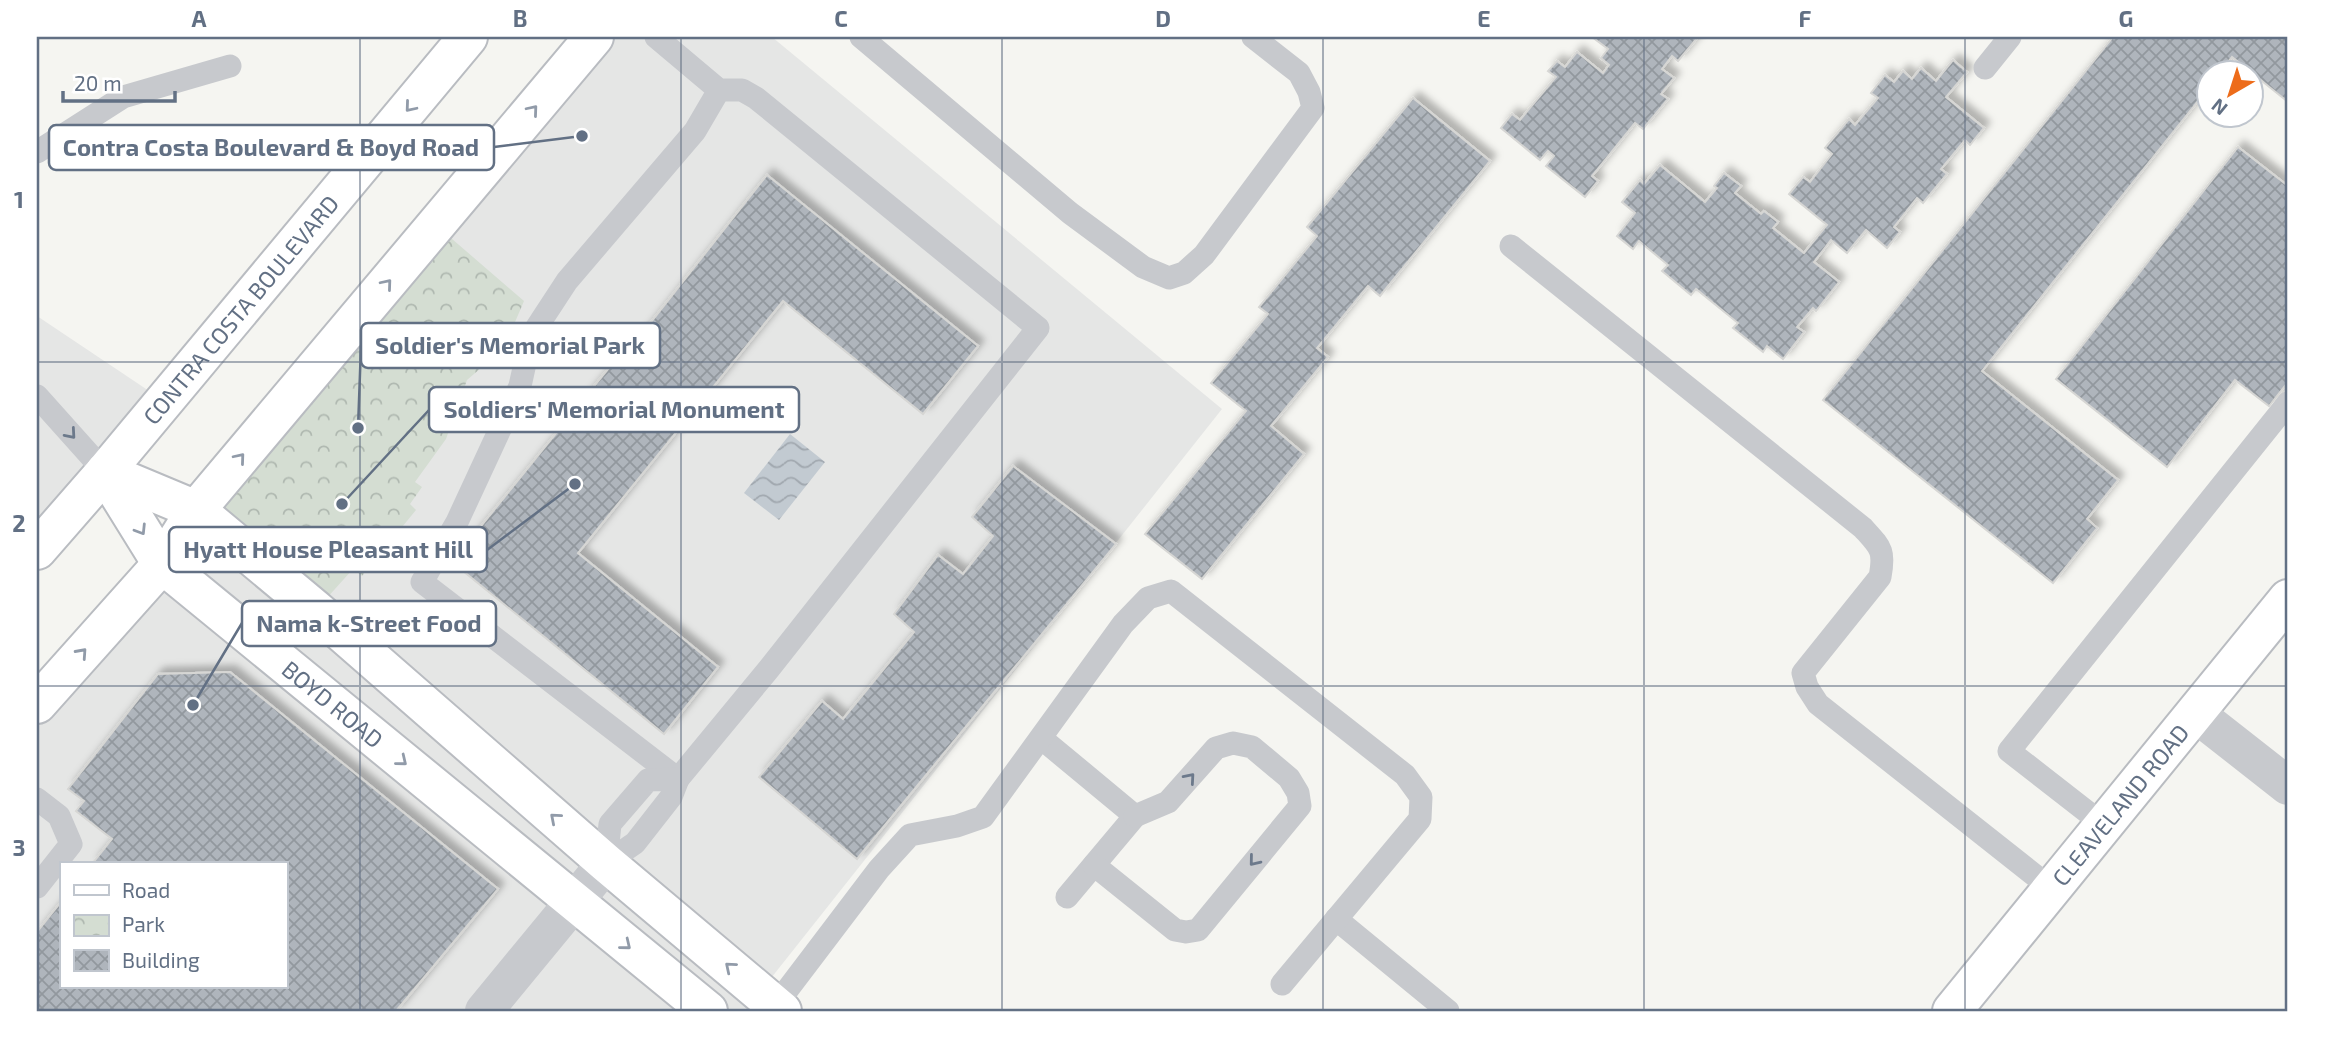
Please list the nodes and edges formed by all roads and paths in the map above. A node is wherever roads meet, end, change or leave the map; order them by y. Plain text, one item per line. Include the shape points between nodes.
1 (594, 37) edge
2 (656, 37) edge
3 (862, 37) edge
4 (1253, 37) edge
5 (2010, 37) edge
6 (461, 46) edge
7 (230, 66) dead end
8 (1985, 68) dead end
9 (719, 90) junction
10 (37, 152) edge
11 (1511, 246) dead end
12 (37, 396) edge
13 (2288, 403) edge
14 (2281, 427) edge
15 (105, 472) junction
16 (196, 510) junction
17 (37, 550) edge
18 (162, 564) junction
19 (2288, 599) edge
20 (37, 704) edge
21 (2195, 713) junction
22 (1041, 738) junction
23 (678, 779) junction
24 (2288, 786) edge
25 (37, 799) edge
26 (1135, 816) junction
27 (2104, 825) junction
28 (606, 863) junction
29 (1094, 865) junction
30 (37, 887) edge
31 (2052, 889) junction
32 (1068, 897) dead end
33 (573, 902) junction
34 (1336, 919) junction
35 (1282, 984) dead end
36 (778, 1009) edge
37 (484, 1011) edge
38 (708, 1011) edge
39 (1448, 1011) edge
40 (1952, 1011) edge

16 -> 1 street
2 - 9 lane
3 - 4 lane via 1070,213 1143,267 1169,278 1184,273 1204,255 1313,108 1299,73
5 - 8 lane
6 -> 15 street, CONTRA COSTA BOULEVARD
7 - 10 lane via 123,97
9 - 23 lane via 695,131 567,281 531,336 520,386 457,522 422,582
9 - 23 lane via 742,90 756,97 1038,328
11 - 31 lane via 1877,543 1884,557 1880,577 1803,673 1807,687 1818,704
12 -> 15 lane
13 - 14 lane
14 - 27 lane via 2009,751
15 - 16 street
15 - 17 street, CONTRA COSTA BOULEVARD
15 -> 18 street, BOYD ROAD
16 - 18 street
28 -> 16 street
20 -> 18 street
18 -> 33 street, BOYD ROAD
19 - 21 street, CLEAVELAND ROAD
21 - 24 street
21 - 27 street, CLEAVELAND ROAD
22 - 26 lane
22 - 34 lane via 1122,624 1148,598 1171,591 1405,775 1421,797 1420,819
22 - 36 lane via 983,817 910,835 879,869
23 - 28 lane via 671,797 635,843
23 - 28 lane via 648,780 640,789 610,824
25 - 30 lane via 59,816 71,845
26 - 29 lane
26 -> 29 lane via 1168,802 1216,748 1233,743 1252,747 1289,778 1300,806 1198,930 1175,930
27 - 31 street, CLEAVELAND ROAD
28 - 33 street
36 -> 28 street
29 - 32 lane
31 - 40 street, CLEAVELAND ROAD
33 - 37 street
33 -> 38 street, BOYD ROAD
34 - 35 lane
34 - 39 lane

